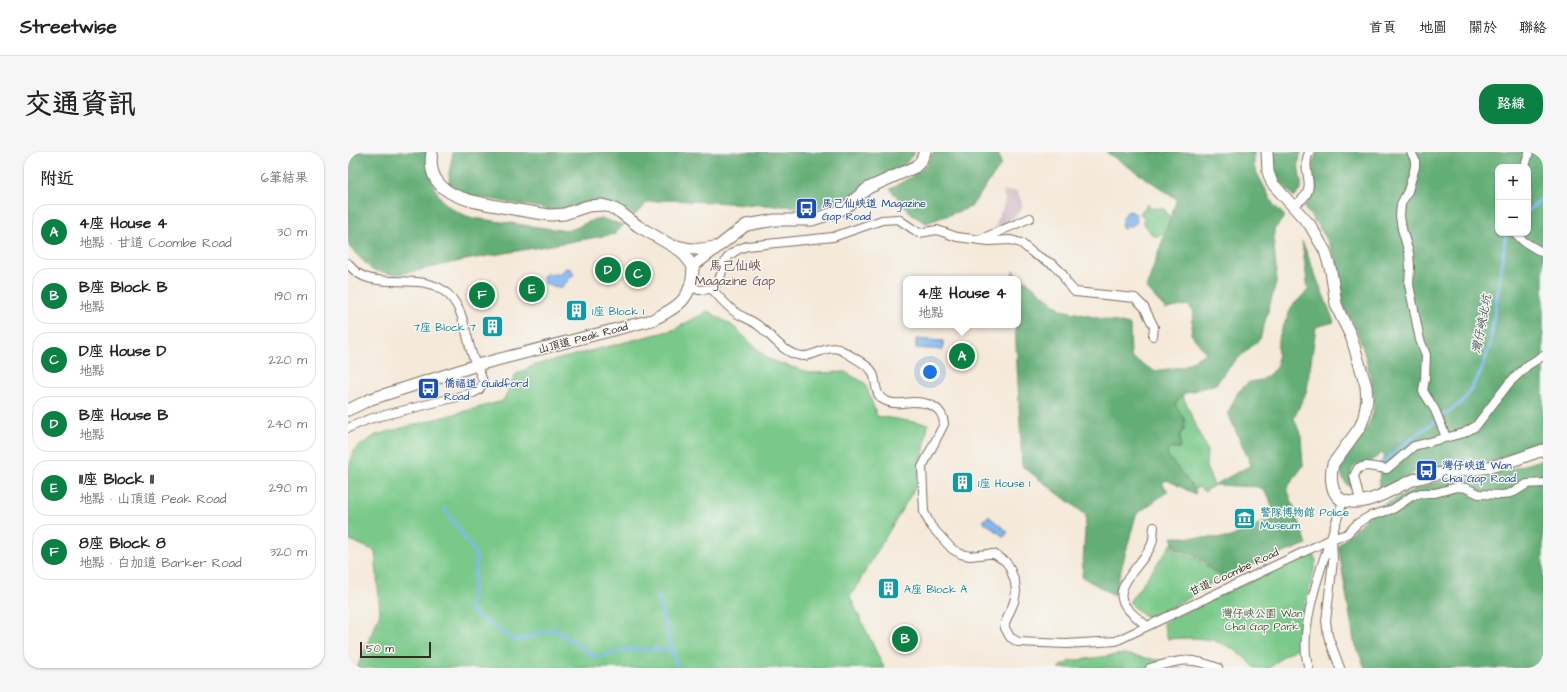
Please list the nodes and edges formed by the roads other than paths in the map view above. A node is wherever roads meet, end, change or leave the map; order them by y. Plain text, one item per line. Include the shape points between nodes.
1 (432, 152) edge
2 (925, 152) edge
3 (1267, 152) edge
4 (1309, 152) edge
5 (1411, 152) edge
6 (1529, 152) edge
7 (1526, 164) edge
8 (1293, 207) junction
9 (1030, 218) dead end
10 (1518, 236) edge
11 (978, 240) junction
12 (669, 243) junction
13 (717, 247) junction
14 (1543, 253) edge
15 (348, 263) edge
16 (693, 266) junction
17 (691, 287) junction
18 (712, 289) junction
19 (1153, 336) dead end
20 (1543, 356) edge
21 (477, 365) junction
22 (348, 410) edge
23 (348, 428) edge
24 (1446, 437) junction
25 (1543, 450) edge
26 (1543, 483) edge
27 (1344, 501) junction
28 (1360, 501) junction
29 (1154, 527) dead end
30 (1331, 539) junction
31 (1147, 626) junction
32 (1150, 668) edge
33 (1218, 668) edge
34 (1309, 668) edge
35 (1340, 668) edge

1 - 12 main road via 432,166 437,180 446,190 461,198 551,215 564,214 588,206 606,206
2 - 13 main road via 915,167 868,188 838,212 812,220 775,220 746,225
3 - 8 main road via 1270,179
4 - 8 street via 1306,164 1309,188
5 - 24 street via 1415,167 1409,189 1401,204 1401,221 1409,253 1409,285 1420,340 1426,355 1423,391 1434,407
6 - 7 street
8 - 27 main road via 1314,231 1325,251 1336,304 1351,336 1367,393 1367,406 1362,423 1333,464 1331,480 1339,498
9 - 11 street
10 - 14 street
11 - 18 street via 957,237 937,230 919,233 898,219 882,220 833,237 739,248 725,259 718,283
11 - 19 street via 1021,243 1054,265 1075,292 1135,298 1144,307 1154,327
12 - 13 main road via 688,249
12 - 16 main road via 681,250
13 - 16 main road
15 - 21 street via 355,272 368,279 424,283 435,285 444,291 460,310
16 - 17 main road, 山頂道 Peak Road
17 - 18 street via 699,290
17 - 21 main road, 山頂道 Peak Road via 682,302 652,320
18 - 31 street, 甘道 Coombe Road via 732,310 756,323 787,350 802,356 828,348 841,350 869,367 881,398 888,402 920,403 940,411 944,424 922,467 924,512 931,526 952,550 970,556 994,554 1009,566 1016,592 1005,623 1010,637 1018,642 1103,643 1116,641
20 - 24 street via 1528,365 1510,383 1476,426 1467,432
21 - 22 main road, 山頂道 Peak Road via 372,399
21 - 23 street via 484,383 473,393 369,420
24 - 28 street via 1414,446 1387,469 1367,466 1358,468 1354,476
25 - 28 main road via 1490,467 1423,477
26 - 30 street, 甘道 Coombe Road via 1527,484 1504,495 1479,494 1457,487 1435,493 1421,493 1399,506 1370,516 1347,534
27 - 28 main road
27 - 30 street
29 - 31 street via 1151,546 1121,591 1121,598 1126,607
30 - 31 street, 甘道 Coombe Road
30 - 34 street via 1322,560 1307,623 1305,650
30 - 35 street via 1334,561 1326,621 1328,636
32 - 33 street via 1182,660 1205,663

